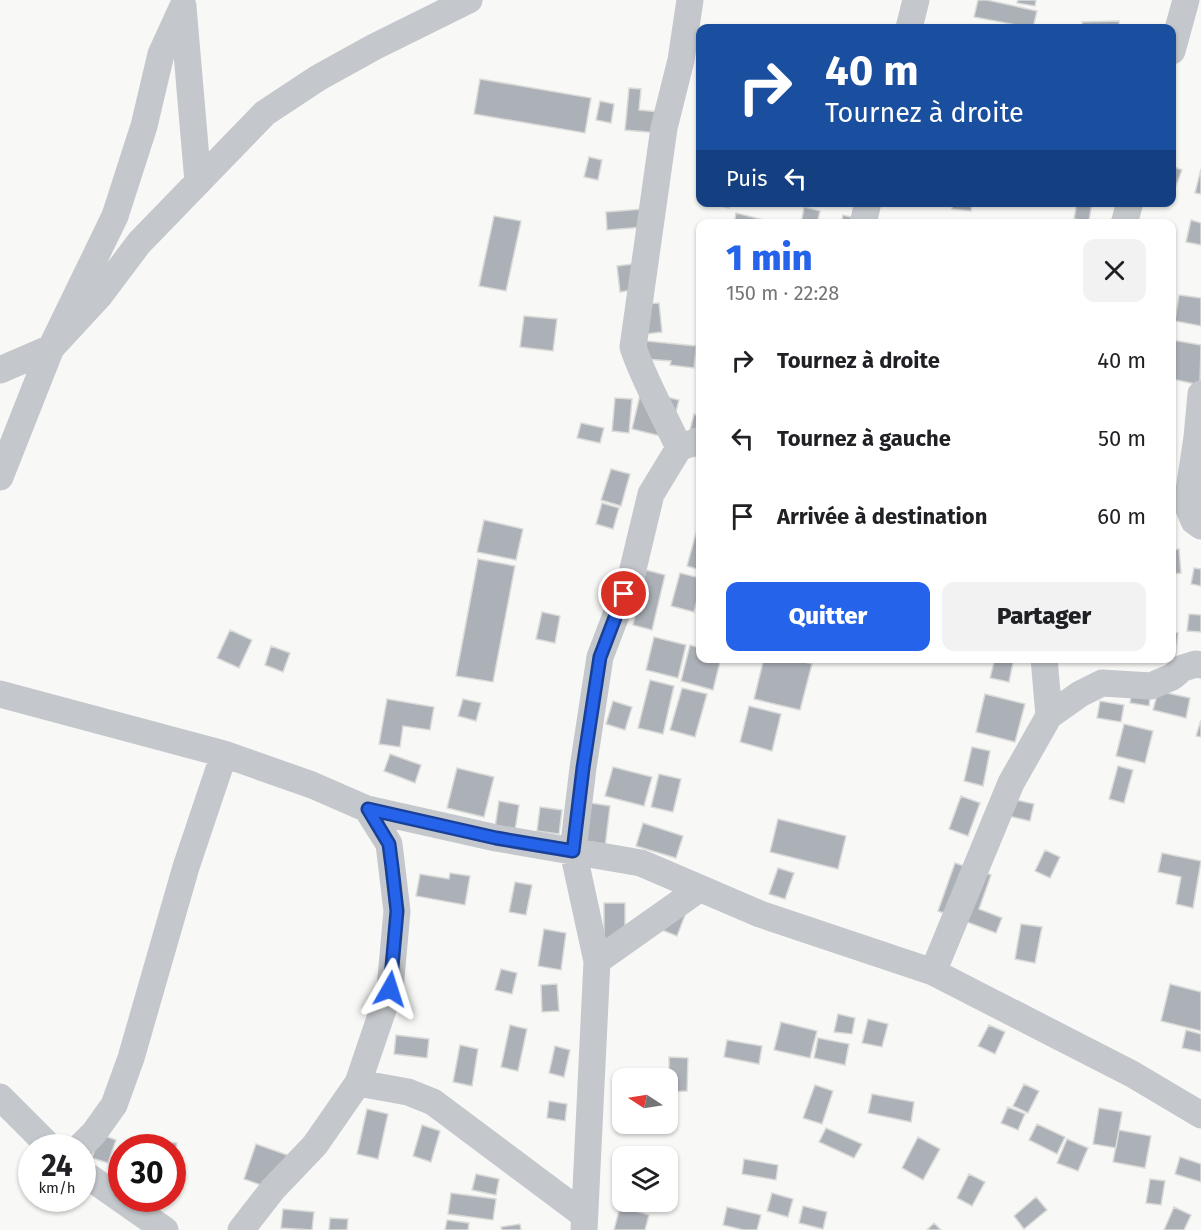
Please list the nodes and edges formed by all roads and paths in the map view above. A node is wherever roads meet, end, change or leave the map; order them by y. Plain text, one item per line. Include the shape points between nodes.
1 (469, 0) edge
2 (690, 0) edge
3 (916, 0) edge
4 (1186, 0) edge
5 (183, 3) edge
6 (910, 24) edge
7 (1176, 36) edge
8 (198, 182) junction
9 (51, 348) junction
10 (0, 370) edge
11 (1201, 394) edge
12 (690, 444) edge
13 (0, 477) edge
14 (1196, 505) edge
15 (1044, 663) edge
16 (1201, 664) edge
17 (0, 694) edge
18 (1049, 716) junction
19 (224, 754) junction
20 (368, 809) junction
21 (573, 851) junction
22 (699, 889) junction
23 (597, 961) junction
24 (933, 972) junction
25 (358, 1083) junction
26 (0, 1097) edge
27 (1201, 1115) edge
28 (37, 1134) edge
29 (93, 1134) edge
30 (96, 1182) edge
31 (584, 1222) edge
32 (165, 1230) edge
33 (241, 1230) edge

1 - 8 street via 318,78 265,113
2 - 12 street via 681,60 664,128 633,347 669,426
3 - 6 street
4 - 7 street
5 - 8 street
5 - 9 street via 161,54 144,126 115,216
8 - 9 street via 139,243 100,295
9 - 10 street
9 - 13 street
11 - 14 street
12 - 21 street via 651,494 632,573 600,657
15 - 18 street
16 - 18 street via 1183,668 1151,686 1102,683
17 - 19 street
18 - 24 street via 1011,783
19 - 20 street
19 - 29 street via 114,1105
20 - 21 street
20 - 25 street via 389,844 397,911 390,989
21 - 22 street via 640,863
21 - 23 street
22 - 23 street
22 - 24 street via 760,914
23 - 31 street
24 - 27 street via 1112,1064
25 - 31 street via 408,1092 433,1102
25 - 33 street via 315,1145
26 - 28 street
30 - 32 street

